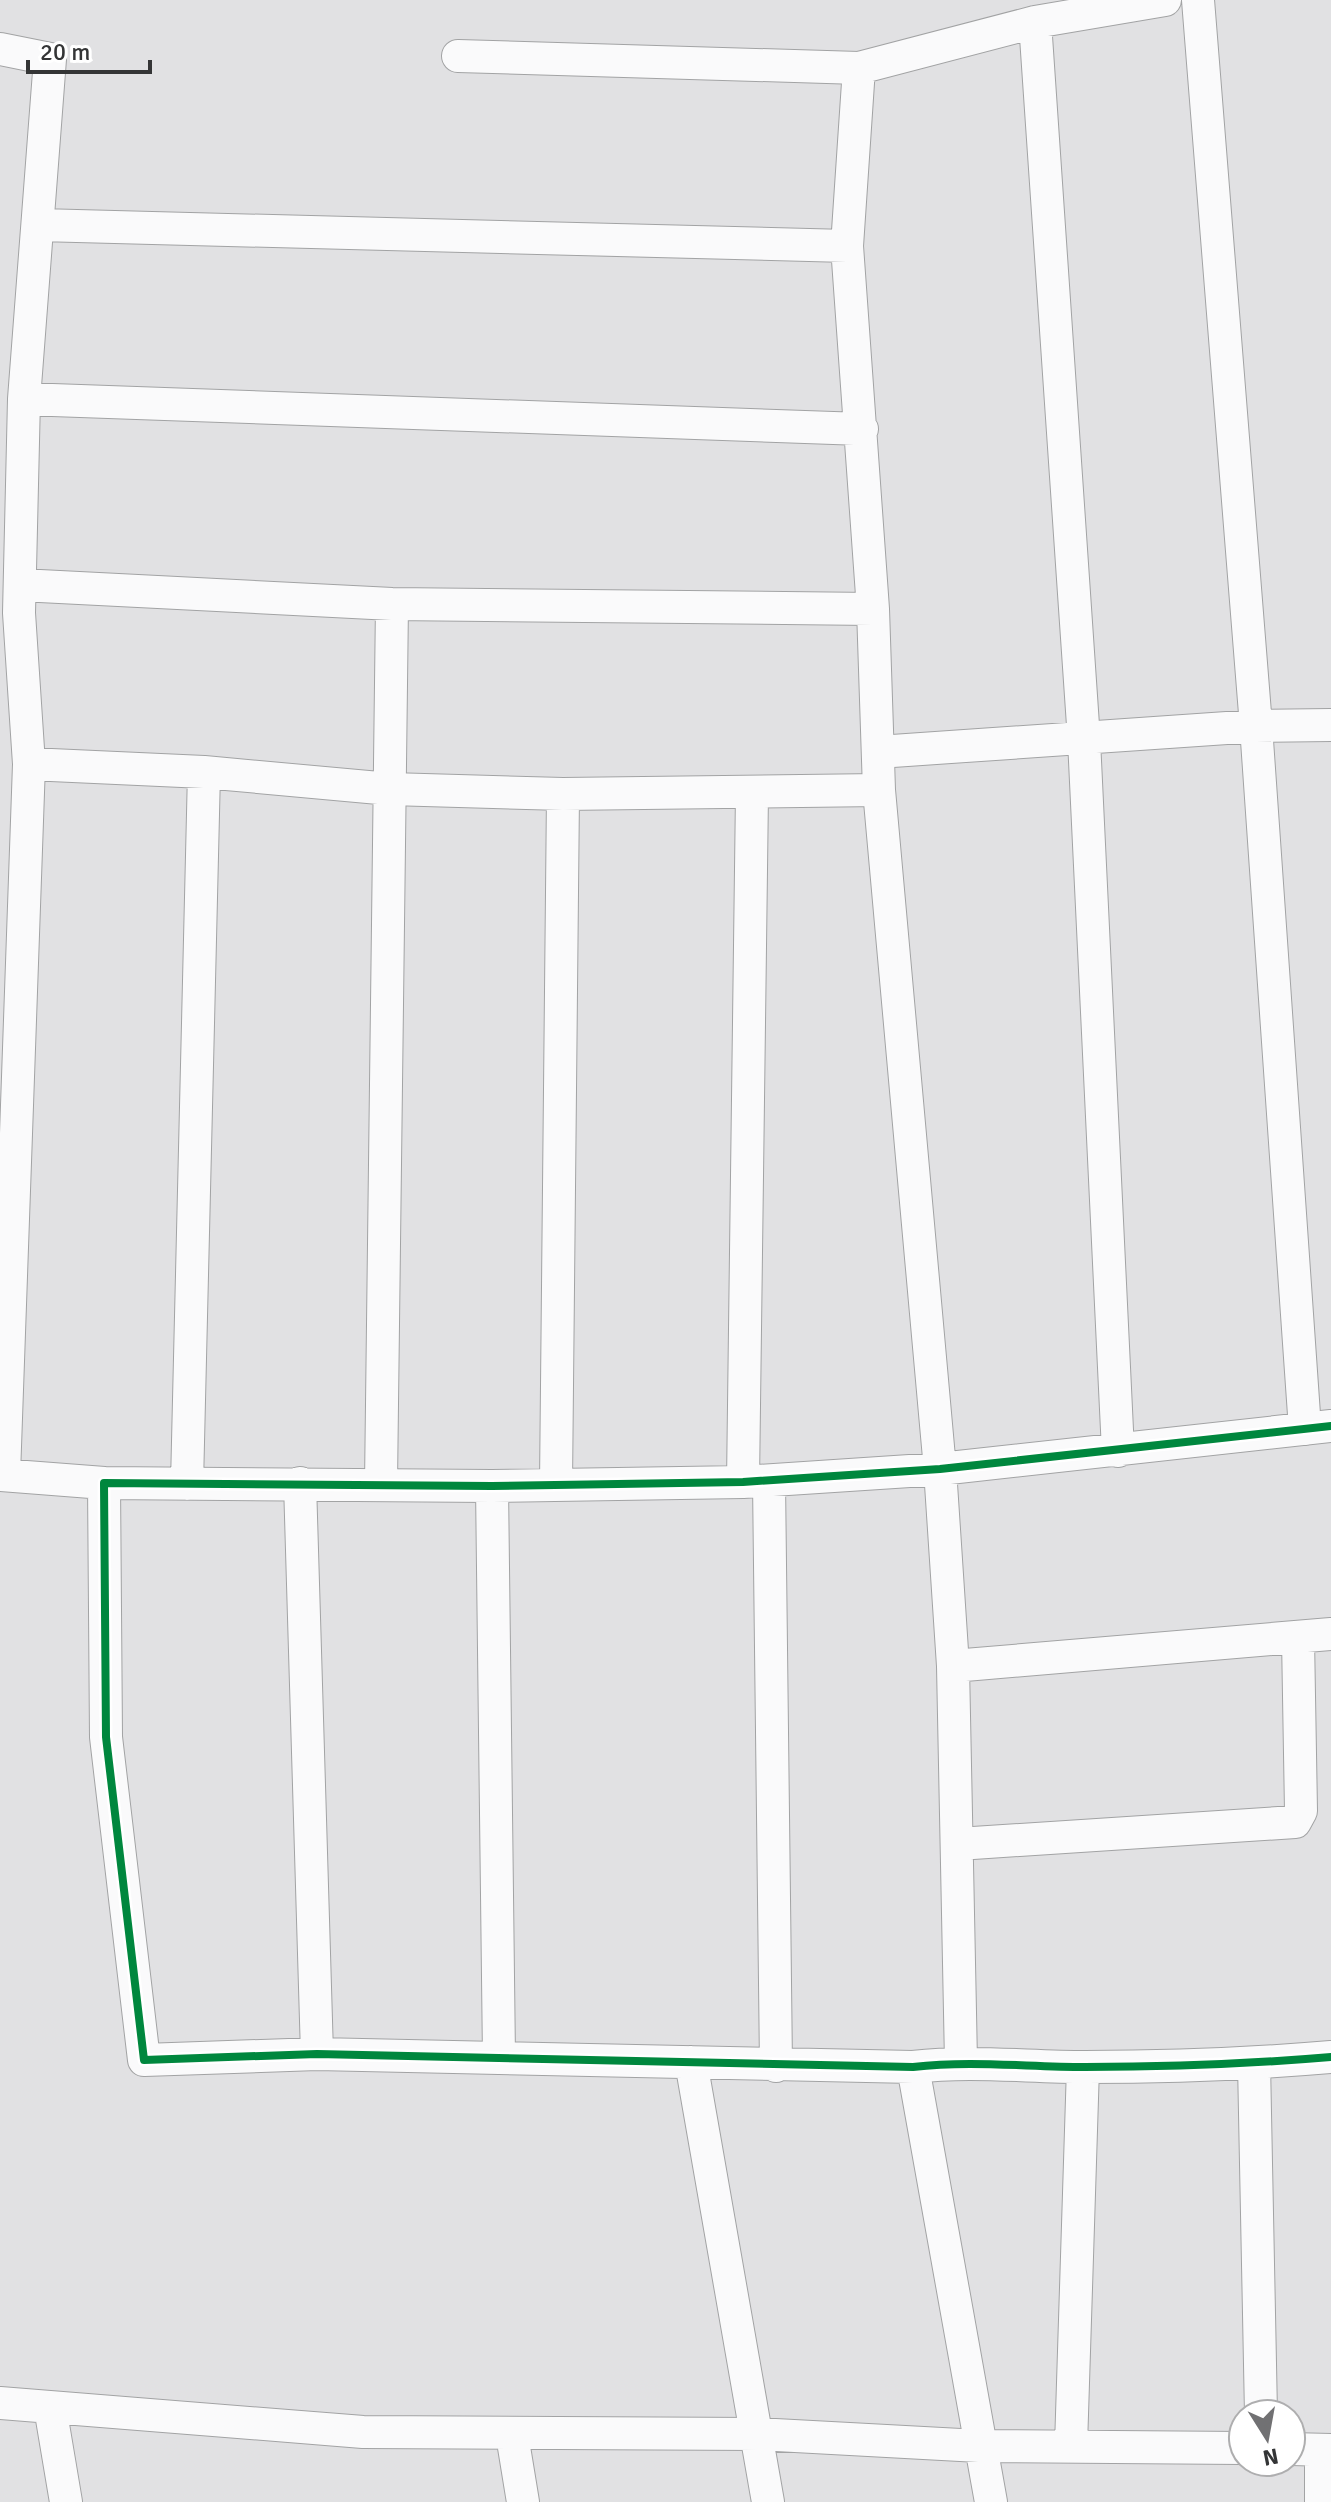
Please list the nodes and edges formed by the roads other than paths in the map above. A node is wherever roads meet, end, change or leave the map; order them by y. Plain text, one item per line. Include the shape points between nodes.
1 (1165, 0) edge
2 (1198, 0) edge
3 (1035, 22) junction
4 (0, 49) edge
5 (458, 56) dead end
6 (859, 68) junction
7 (39, 225) junction
8 (847, 246) junction
9 (24, 399) junction
10 (862, 429) junction
11 (13, 603) edge
12 (392, 604) junction
13 (873, 609) junction
14 (1331, 725) edge
15 (1256, 726) junction
16 (1084, 740) junction
17 (878, 752) junction
18 (29, 764) junction
19 (204, 772) junction
20 (390, 789) junction
21 (879, 790) junction
22 (752, 793) junction
23 (563, 794) junction
24 (1318, 1428) edge
25 (1118, 1451) junction
26 (940, 1469) junction
27 (2, 1475) edge
28 (756, 1482) junction
29 (104, 1483) junction
30 (300, 1483) junction
31 (187, 1484) junction
32 (381, 1484) junction
33 (556, 1484) junction
34 (492, 1486) junction
35 (1331, 1634) edge
36 (1298, 1638) junction
37 (953, 1666) junction
38 (958, 1844) junction
39 (317, 2054) junction
40 (1331, 2057) edge
41 (499, 2058) junction
42 (691, 2062) junction
43 (961, 2062) junction
44 (1254, 2063) junction
45 (776, 2066) junction
46 (913, 2067) junction
47 (1083, 2067) junction
48 (1261, 2398) edge
49 (0, 2403) edge
50 (50, 2407) junction
51 (757, 2434) junction
52 (512, 2435) junction
53 (979, 2446) junction
54 (1071, 2446) junction
55 (1227, 2448) edge
56 (1314, 2449) edge
57 (66, 2502) edge
58 (523, 2502) edge
59 (768, 2502) edge
60 (991, 2502) edge
61 (1321, 2502) edge

1 - 3 street
2 - 15 street
3 - 6 street
3 - 16 street
4 - 7 street via 50,59
5 - 6 street
6 - 8 street
7 - 8 street
7 - 9 street
8 - 10 street
9 - 10 street
9 - 11 street
10 - 13 street
11 - 12 street
11 - 18 street
12 - 13 street
12 - 20 street
13 - 17 street
14 - 15 street
15 - 16 street
15 - 24 street
16 - 17 street
16 - 25 street
17 - 21 street
18 - 19 street
18 - 27 street
19 - 20 street
19 - 31 street
20 - 23 street
20 - 32 street
21 - 22 street
21 - 26 street
22 - 23 street
22 - 28 street
23 - 33 street
24 - 25 street
25 - 26 street
26 - 28 street
26 - 37 street
27 - 29 street
28 - 33 street
28 - 45 street
29 - 31 street
29 - 39 street via 106,1737 144,2060
30 - 31 street
30 - 32 street
30 - 39 street
32 - 34 street
33 - 34 street
34 - 41 street
35 - 36 street
36 - 37 street
36 - 38 street via 1301,1811 1295,1822
37 - 38 street
38 - 43 street
39 - 41 street
40 - 44 street
41 - 42 street
42 - 45 street
42 - 51 street
43 - 46 street
43 - 47 street
44 - 47 street
44 - 48 street
45 - 46 street
46 - 53 street
47 - 54 street
49 - 50 street
50 - 52 street via 363,2432
50 - 57 street
51 - 52 street
51 - 53 street
51 - 59 street
52 - 58 street
53 - 54 street
53 - 60 street
54 - 55 street
56 - 61 street

